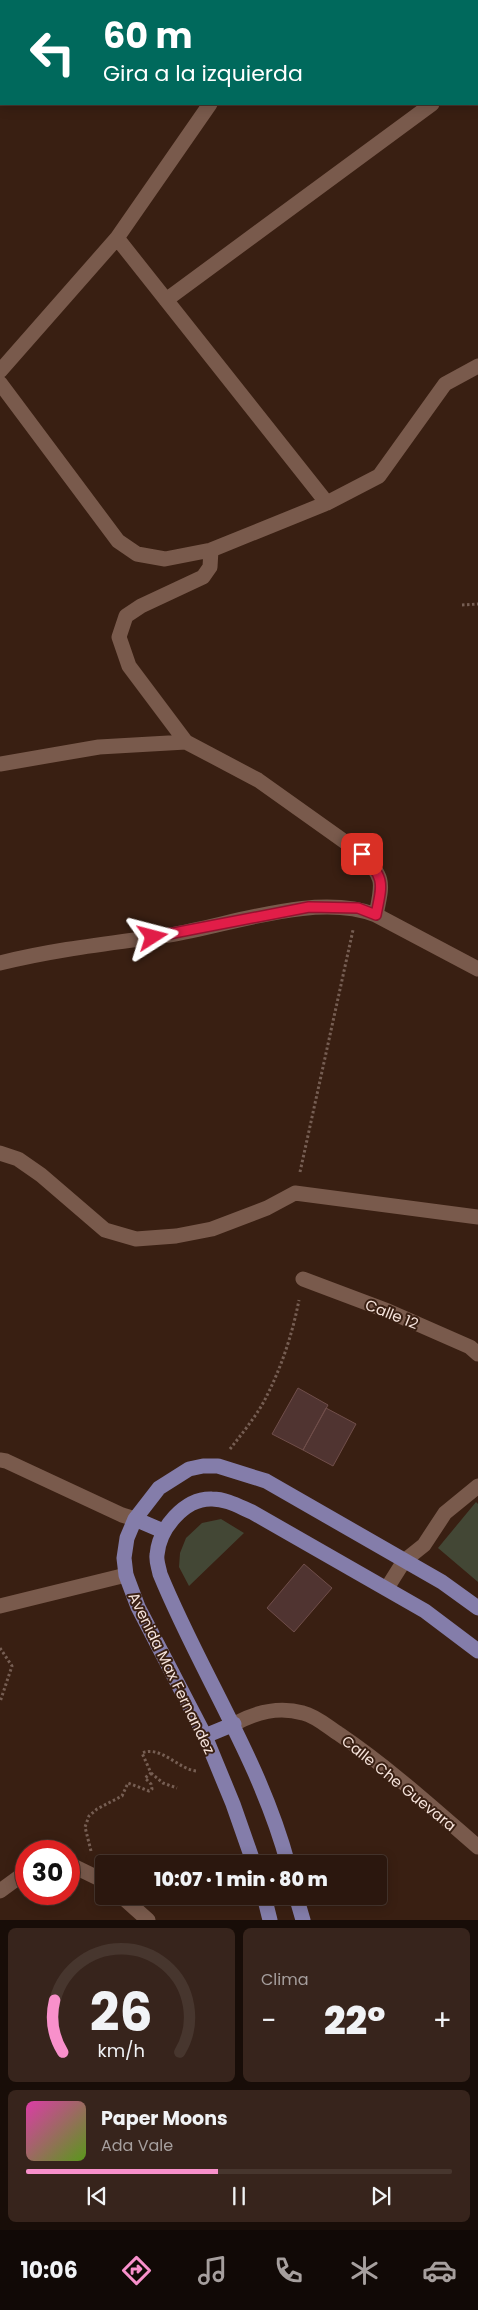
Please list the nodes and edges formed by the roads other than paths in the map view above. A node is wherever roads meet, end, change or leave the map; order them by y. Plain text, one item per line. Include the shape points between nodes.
1 (209, 105) edge
2 (431, 105) edge
3 (117, 238) junction
4 (166, 300) junction
5 (478, 366) edge
6 (0, 371) edge
7 (0, 383) edge
8 (327, 503) junction
9 (212, 550) junction
10 (186, 742) junction
11 (1, 762) edge
12 (376, 915) junction
13 (0, 963) edge
14 (478, 970) edge
15 (0, 1153) edge
16 (478, 1217) edge
17 (303, 1279) road end
18 (478, 1354) edge
19 (0, 1460) edge
20 (478, 1486) edge
21 (135, 1519) junction
22 (163, 1532) junction
23 (404, 1561) junction
24 (126, 1575) junction
25 (387, 1588) junction
26 (0, 1606) edge
27 (478, 1608) edge
28 (478, 1651) edge
29 (234, 1724) junction
30 (205, 1736) junction
31 (478, 1847) edge
32 (251, 1855) edge
33 (285, 1855) edge
34 (80, 1869) edge
35 (95, 1876) edge
36 (15, 1880) edge
37 (0, 1891) edge
38 (131, 1905) edge
39 (266, 1905) edge
40 (299, 1905) edge
41 (148, 1920) edge
42 (270, 1920) edge
43 (303, 1920) edge

1 - 3 street
2 - 4 street
3 - 4 street
3 - 6 street
4 - 8 street
5 - 8 street via 445,384 379,476
7 - 9 street via 118,541 137,554 165,559
8 - 9 street
9 - 10 street via 210,567 203,577 126,616 119,637 129,666
10 - 11 street via 99,747
10 - 12 street via 258,780 362,854 382,884
12 - 13 street via 358,908 309,907 171,934 42,952
12 - 14 street
15 - 16 street via 18,1159 41,1174 105,1230 136,1239 212,1229 295,1193
17 - 18 street, Calle 12 via 388,1311 470,1347
19 - 21 street
20 - 23 street via 445,1513 424,1545
21 - 22 main road
21 - 23 main road, Avenida Max Fernandez via 159,1488 172,1478 189,1469 218,1466 266,1481
21 - 24 main road, Avenida Max Fernandez via 127,1538
22 - 25 main road via 187,1507 211,1498 226,1501 252,1512
22 - 29 main road, Avenida Max Fernandez via 157,1556 160,1574
23 - 25 street
23 - 27 main road, Avenida Max Fernandez via 442,1582
24 - 26 street
24 - 30 main road, Avenida Max Fernandez via 138,1607
25 - 28 main road via 425,1611
29 - 30 main road
29 - 31 street, Calle Che Guevara via 250,1715 271,1710 306,1713 392,1773
29 - 33 main road, Avenida Max Fernandez
30 - 32 main road, Avenida Max Fernandez
34 - 35 street
36 - 37 street
38 - 41 street
39 - 42 main road
40 - 43 main road

